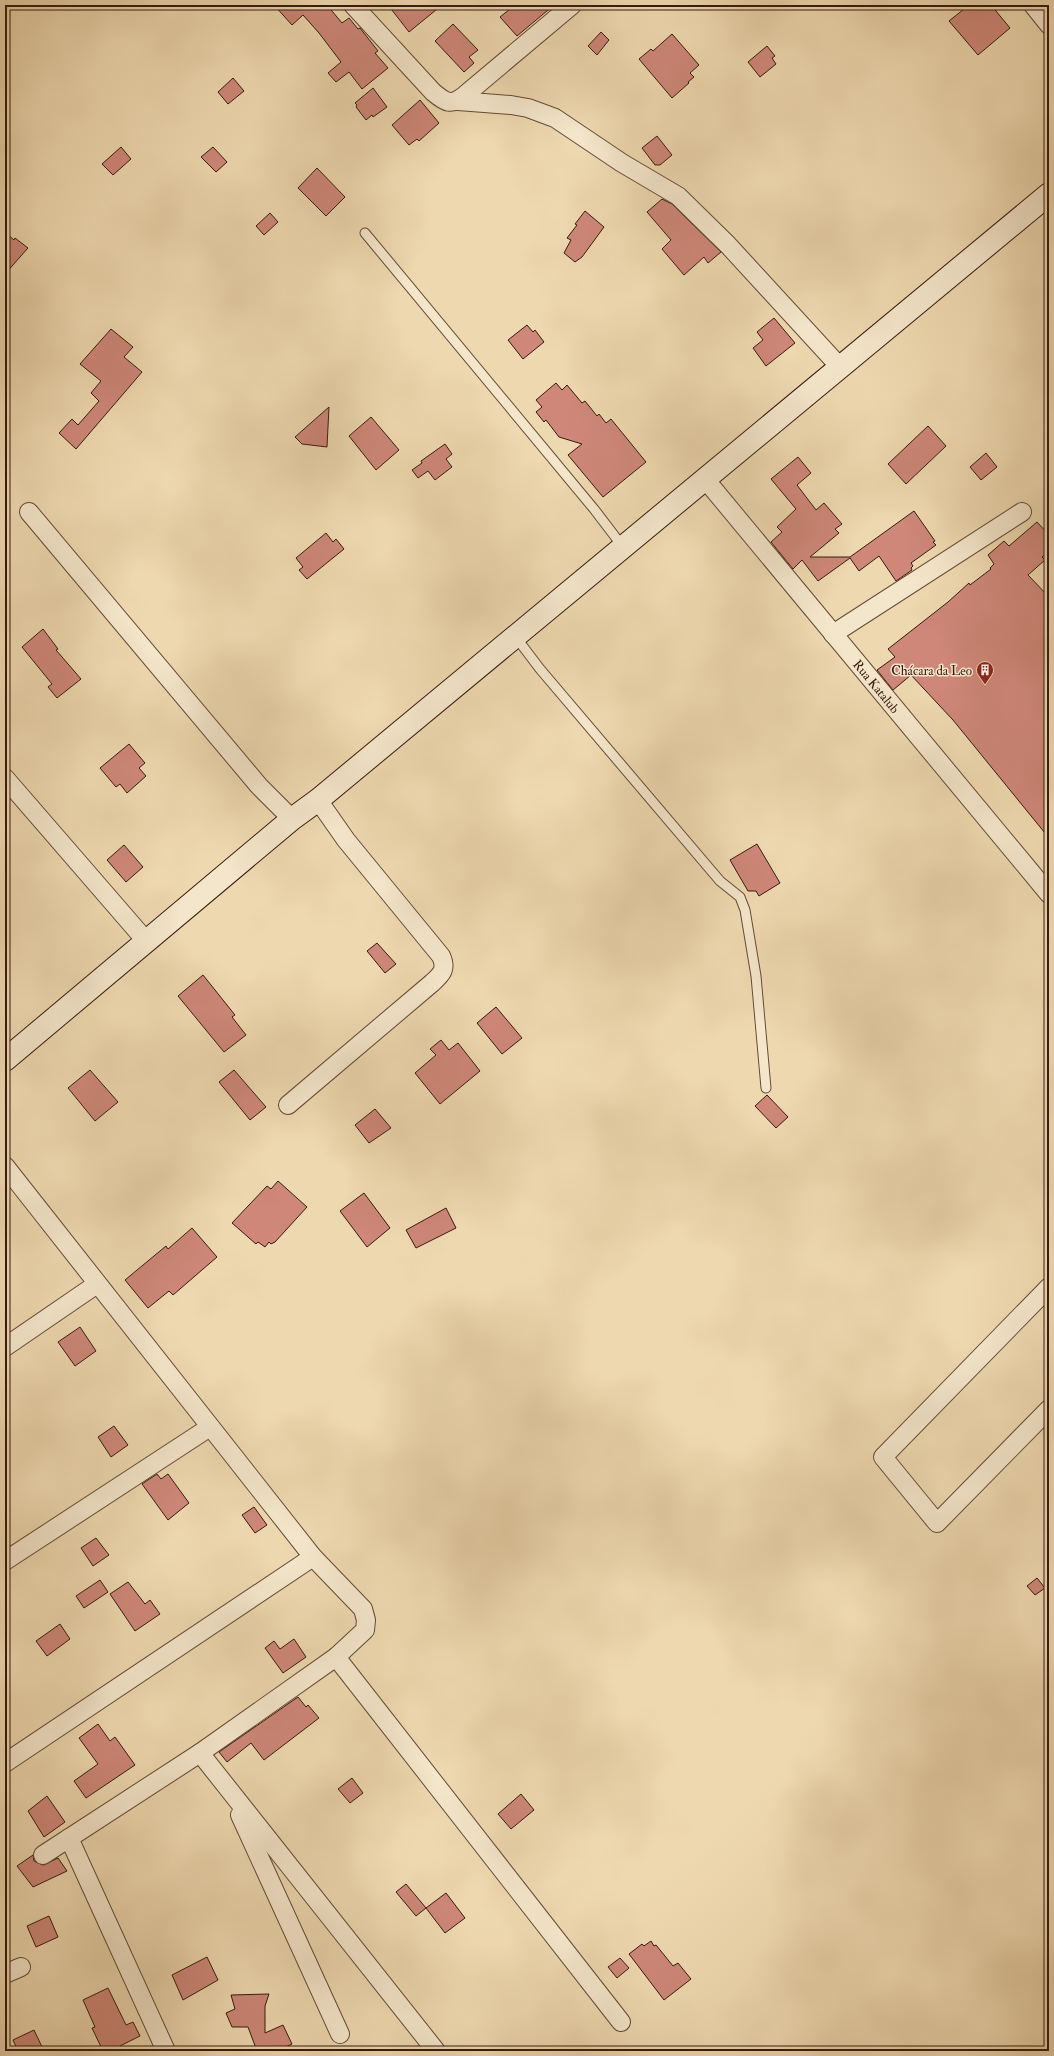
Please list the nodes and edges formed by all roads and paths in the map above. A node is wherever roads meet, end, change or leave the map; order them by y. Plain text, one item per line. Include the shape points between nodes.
1 (353, 5) edge
2 (572, 5) edge
3 (1033, 5) edge
4 (1049, 24) edge
5 (458, 101) junction
6 (1049, 194) edge
7 (365, 233) dead end
8 (840, 367) junction
9 (705, 479) junction
10 (29, 512) dead end
11 (1022, 512) dead end
12 (623, 547) junction
13 (833, 634) junction
14 (515, 636) junction
15 (5, 778) edge
16 (318, 800) junction
17 (292, 819) junction
18 (1049, 894) edge
19 (147, 942) junction
20 (5, 1060) edge
21 (766, 1088) dead end
22 (288, 1105) dead end
23 (5, 1166) edge
24 (98, 1284) junction
25 (1049, 1287) edge
26 (5, 1347) edge
27 (1049, 1409) edge
28 (210, 1427) junction
29 (313, 1557) junction
30 (5, 1561) edge
31 (336, 1657) junction
32 (200, 1753) junction
33 (5, 1763) edge
34 (229, 1790) junction
35 (69, 1838) junction
36 (43, 1855) dead end
37 (21, 1967) dead end
38 (5, 1974) edge
39 (621, 2022) dead end
40 (340, 2034) dead end
41 (166, 2051) edge
42 (436, 2051) edge

1 - 5 street via 433,92 442,100 451,103
2 - 5 street
3 - 4 street
5 - 8 street via 512,105 555,118 622,163 678,196 728,245
6 - 8 main road
7 - 12 lane
8 - 9 main road
9 - 12 main road
9 - 13 street, Rua Katalub
10 - 17 street via 259,786
11 - 13 street
12 - 14 main road
13 - 18 street, Rua Katalub
14 - 16 main road
14 - 21 lane via 540,669 720,881 740,897 745,910 756,976
15 - 19 street
16 - 17 main road
16 - 22 street via 346,840 441,956 444,971
17 - 19 main road
19 - 20 main road
23 - 24 street
24 - 26 street
24 - 28 street
25 - 27 street via 883,1458 937,1524
28 - 29 street
28 - 30 street
29 - 31 street via 363,1609 366,1620 365,1630
29 - 33 street
31 - 32 street
31 - 39 street
32 - 34 street
32 - 35 street
34 - 40 street
34 - 42 street
35 - 36 street
35 - 41 street
37 - 38 street

